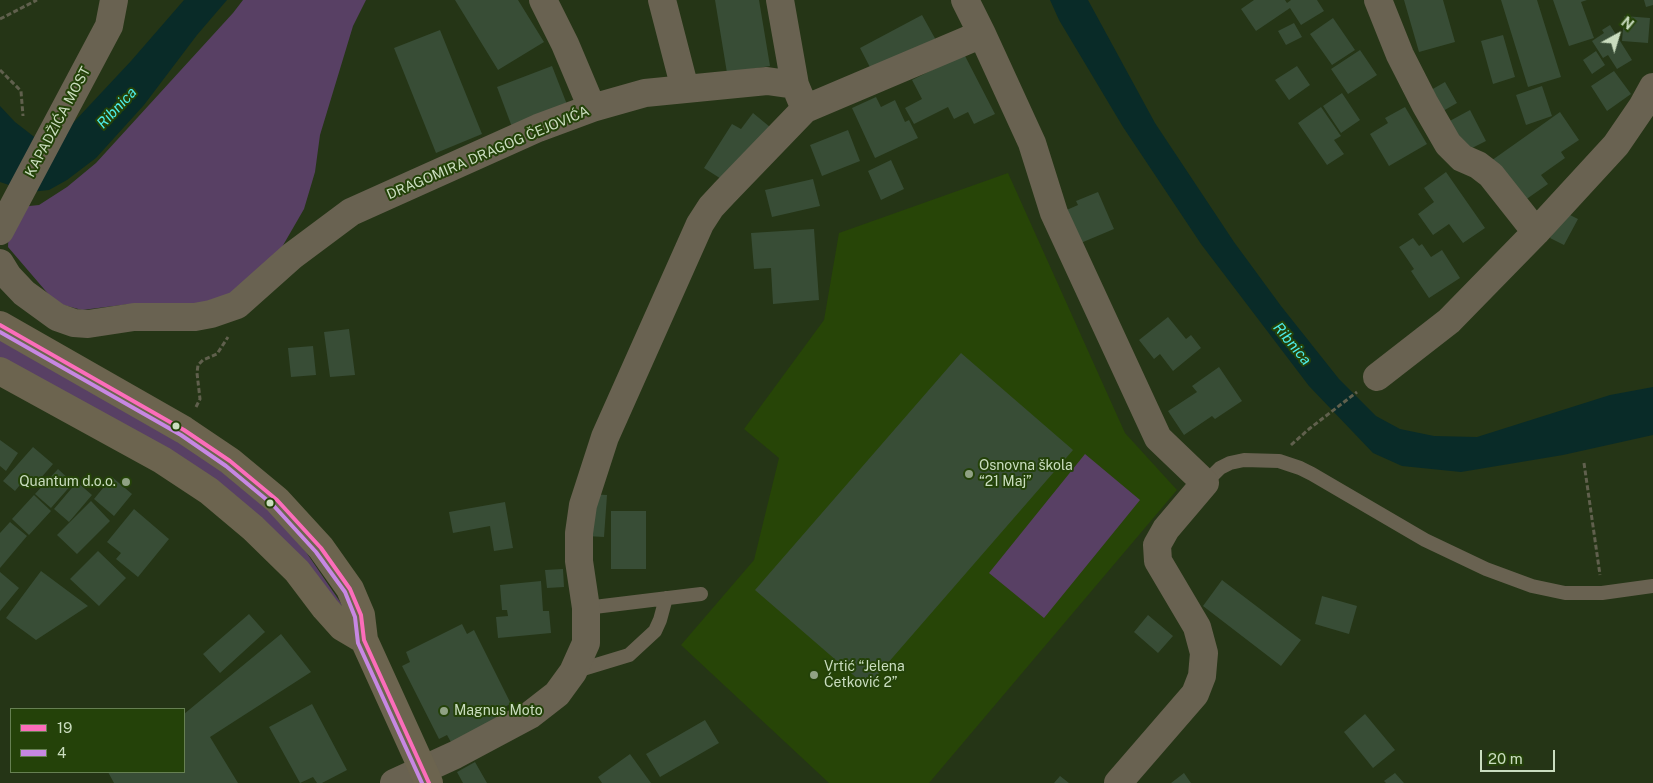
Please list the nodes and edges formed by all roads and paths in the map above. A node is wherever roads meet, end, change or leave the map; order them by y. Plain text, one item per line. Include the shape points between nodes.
1 (37, 0) edge
2 (114, 0) edge
3 (543, 0) edge
4 (662, 0) edge
5 (780, 0) edge
6 (964, 0) edge
7 (1378, 0) edge
8 (0, 19) edge
9 (982, 34) junction
10 (0, 70) edge
11 (1653, 87) edge
12 (685, 89) junction
13 (800, 97) junction
14 (592, 108) junction
15 (23, 116) dead end
16 (3, 224) edge
17 (1536, 232) junction
18 (0, 263) edge
19 (236, 305) junction
20 (0, 325) edge
21 (0, 371) edge
22 (1377, 377) joint
23 (1309, 429) dead end
24 (184, 430) junction
25 (1584, 463) dead end
26 (1205, 483) junction
27 (1653, 586) edge
28 (1602, 593) junction
29 (701, 594) dead end
30 (666, 598) junction
31 (586, 608) junction
32 (364, 640) junction
33 (574, 672) junction
34 (426, 776) edge
35 (394, 783) edge
36 (1118, 783) edge

1 - 8 path
2 - 16 street, KAPADŽIĆA MOST via 109,26
3 - 14 street
4 - 12 street
5 - 13 street
6 - 9 street
7 - 17 street via 1400,54 1448,144 1462,158 1491,175
9 - 13 street
9 - 26 street via 1032,143 1054,214 1158,438
10 - 15 path via 22,90
11 - 17 street via 1616,145
12 - 13 street, DRAGOMIRA DRAGOG ČEJOVIĆA via 767,81
12 - 14 street, DRAGOMIRA DRAGOG ČEJOVIĆA via 645,93
13 - 31 street via 700,224 605,437 583,505 579,533 579,561
14 - 19 street, DRAGOMIRA DRAGOG ČEJOVIĆA via 496,146 351,212 292,256
17 - 22 street via 1449,321
18 - 19 street, DRAGOMIRA DRAGOG ČEJOVIĆA via 24,294 57,317 74,323 134,317 195,317
19 - 24 path via 246,318 245,324 229,336 217,354 198,365 200,399
20 - 24 main road
21 - 32 main road via 154,456 208,491 297,570 342,628
22 - 23 path
24 - 32 main road via 230,461 270,494 321,548 350,589 361,616
25 - 28 path
26 - 28 lane via 1230,463 1279,461 1312,474 1425,540 1486,569 1565,593
26 - 36 street via 1166,529 1157,545 1158,561 1197,627 1204,653 1202,676 1195,694
27 - 28 lane
29 - 30 lane
30 - 31 lane
30 - 33 lane via 655,631 629,655
31 - 33 street via 586,643
32 - 34 main road
33 - 34 street via 557,694 530,715 455,755
34 - 35 street

